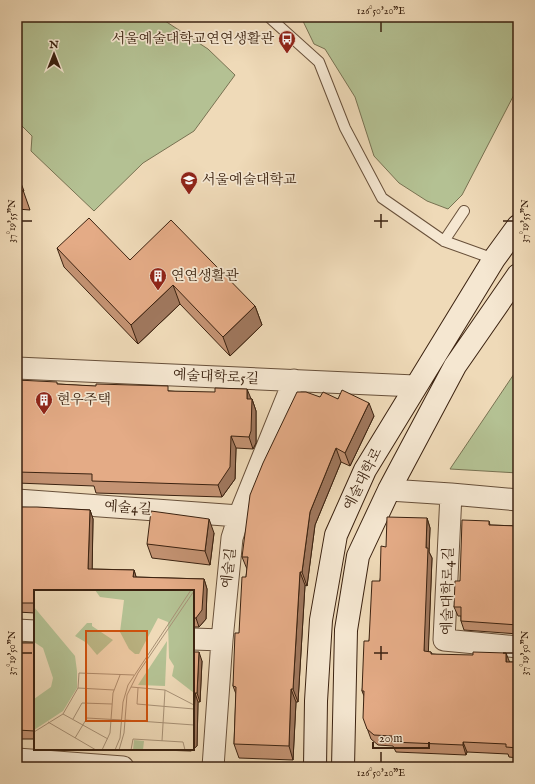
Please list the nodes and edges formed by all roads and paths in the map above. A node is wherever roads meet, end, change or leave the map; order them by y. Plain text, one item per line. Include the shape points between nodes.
1 (270, 17) edge
2 (464, 211) dead end
3 (518, 226) edge
4 (444, 240) junction
5 (494, 260) junction
6 (518, 275) edge
7 (17, 368) edge
8 (294, 380) junction
9 (415, 386) junction
10 (389, 490) junction
11 (451, 494) junction
12 (17, 500) edge
13 (518, 500) edge
14 (239, 516) junction
15 (17, 630) edge
16 (34, 631) edge
17 (194, 639) edge
18 (222, 640) junction
19 (518, 647) edge
20 (17, 759) edge
21 (123, 767) edge
22 (213, 767) edge
23 (315, 767) edge
24 (343, 767) edge

1 - 4 lane via 319,62 345,128 382,198
2 - 4 lane
3 - 5 street, 예술대학로
4 - 5 lane
5 - 9 street, 예술대학로 via 435,358
6 - 10 street, 예술대학로 via 455,366
7 - 8 street, 예술대학로5길
8 - 9 street, 예술대학로5길
8 - 14 street, 예술길
9 - 23 street, 예술대학로 via 365,470 336,535 321,620
10 - 11 street
10 - 24 street, 예술대학로 via 358,556 346,630
11 - 13 street
11 - 19 street, 예술대학로4길 via 444,640
12 - 14 street, 예술4길
14 - 18 street, 예술길 via 232,538
15 - 16 street
17 - 18 street
18 - 22 street, 예술길
20 - 21 street

